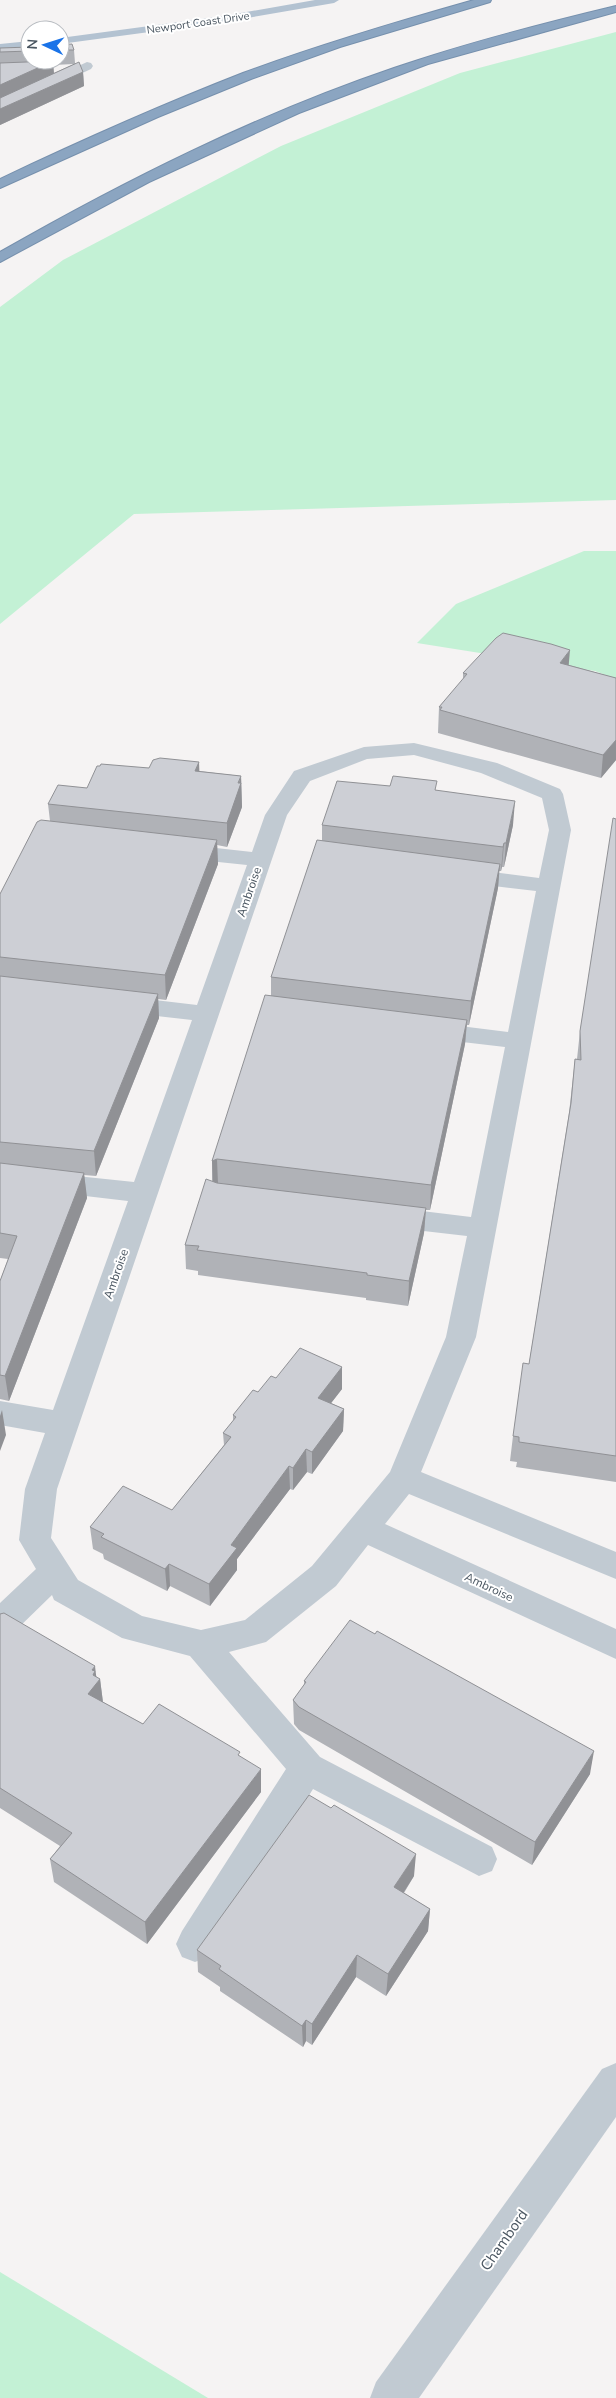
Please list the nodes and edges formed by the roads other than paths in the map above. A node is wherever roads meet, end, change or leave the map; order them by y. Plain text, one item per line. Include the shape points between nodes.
1 (283, 0) edge
2 (334, 0) edge
3 (486, 0) edge
4 (616, 9) edge
5 (70, 30) edge
6 (20, 36) edge
7 (0, 38) edge
8 (70, 40) edge
9 (20, 45) edge
10 (0, 47) edge
11 (70, 68) edge
12 (0, 108) edge
13 (0, 185) edge
14 (0, 258) edge
15 (156, 849) edge
16 (260, 860) junction
17 (442, 872) edge
18 (549, 886) junction
19 (98, 1002) edge
20 (206, 1014) junction
21 (401, 1026) edge
22 (518, 1041) junction
23 (0, 1177) edge
24 (144, 1193) junction
25 (364, 1214) edge
26 (482, 1228) junction
27 (0, 1413) edge
28 (63, 1424) junction
29 (403, 1478) junction
30 (363, 1528) junction
31 (616, 1566) edge
32 (55, 1572) junction
33 (0, 1624) edge
34 (201, 1644) junction
35 (616, 1645) edge
36 (307, 1768) junction
37 (479, 1859) dead end
38 (194, 1944) dead end
39 (616, 2083) edge
40 (392, 2398) edge

1 - 5 main road, Newport Coast Drive
2 - 8 main road, Newport Coast Drive
3 - 13 highway via 376,31 249,76 123,126
4 - 14 highway via 513,35 397,71 268,121 80,212
6 - 7 main road
9 - 10 main road
11 - 12 street via 83,68
15 - 16 street
16 - 18 street, Ambroise via 276,815 302,776 364,753 414,749 489,768 552,794 560,830
16 - 20 street, Ambroise
17 - 18 street
18 - 22 street, Ambroise
19 - 20 street
20 - 24 street, Ambroise
21 - 22 street
22 - 26 street, Ambroise
23 - 24 street
24 - 28 street, Ambroise
25 - 26 street
26 - 29 street, Ambroise via 460,1337
27 - 28 street
28 - 32 street, Ambroise via 41,1489 35,1540
29 - 30 street, Ambroise
29 - 31 street
30 - 34 street, Ambroise via 324,1576 254,1632
30 - 35 street, Ambroise
32 - 33 street
32 - 34 street, Ambroise via 66,1590 134,1628
34 - 36 street
36 - 37 street
36 - 38 street
39 - 40 street, Chambord

